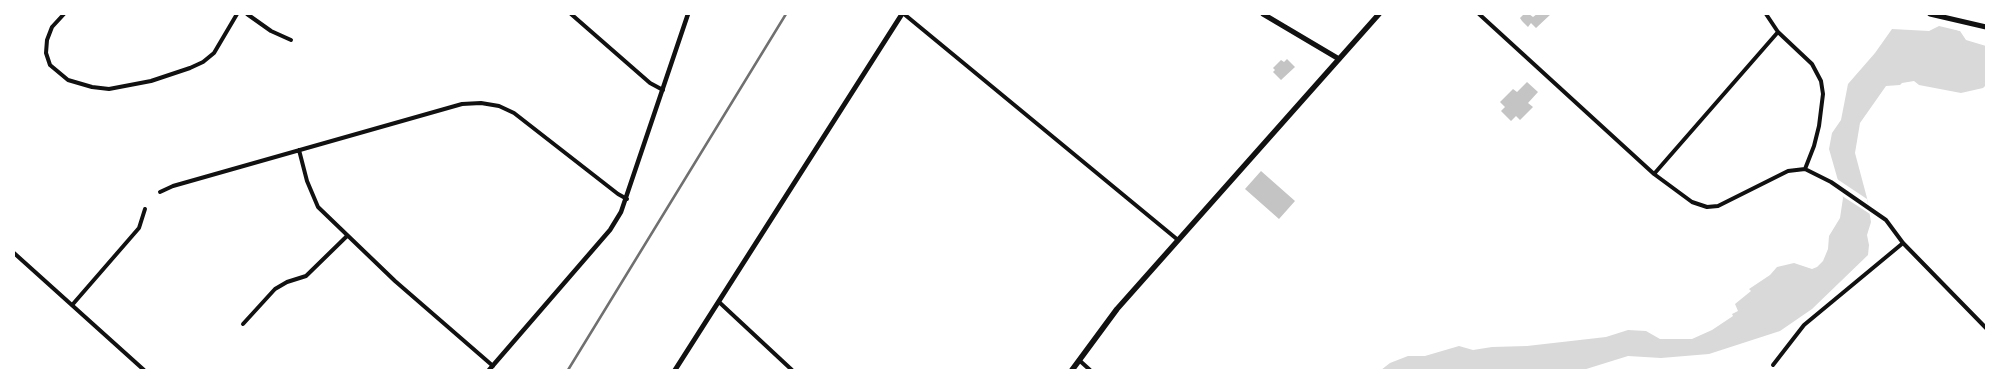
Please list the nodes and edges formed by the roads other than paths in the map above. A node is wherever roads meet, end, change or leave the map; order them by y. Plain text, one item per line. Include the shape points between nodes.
1 (64, 14) edge
2 (237, 14) edge
3 (247, 14) edge
4 (571, 14) edge
5 (688, 14) edge
6 (903, 14) edge
7 (1262, 14) edge
8 (1379, 14) edge
9 (1479, 14) edge
10 (1766, 14) edge
11 (1930, 14) edge
12 (1986, 27) edge
13 (1778, 32) junction
14 (291, 40) dead end
15 (1339, 59) junction
16 (663, 90) junction
17 (299, 150) junction
18 (1805, 169) junction
19 (1654, 174) junction
20 (160, 192) dead end
21 (627, 199) junction
22 (145, 210) dead end
23 (347, 236) junction
24 (1178, 240) junction
25 (1903, 243) junction
26 (14, 253) edge
27 (719, 302) junction
28 (73, 304) junction
29 (243, 324) dead end
30 (1986, 328) edge
31 (1079, 360) junction
32 (1773, 364) dead end
33 (491, 368) edge
34 (144, 370) edge
35 (675, 370) edge
36 (792, 370) edge
37 (1072, 370) edge
38 (1090, 370) edge

1 - 2 street via 46,40 50,65 68,80 110,89 150,81 203,62 214,53
3 - 14 street
4 - 16 street via 650,83
5 - 16 street
6 - 24 street
6 - 27 main road
7 - 15 main road
8 - 15 main road
9 - 19 street
10 - 13 street
11 - 12 main road
13 - 18 street via 1812,64 1821,81 1823,94 1819,126
13 - 19 street
15 - 24 main road
16 - 21 street
17 - 20 street
17 - 21 street via 462,104 481,103 514,113
17 - 23 street via 318,207
18 - 19 street via 1788,171 1718,206 1707,208 1692,202
18 - 25 street via 1869,206 1886,220
21 - 33 street via 610,230
22 - 28 street via 139,228
23 - 29 street via 306,276 275,289
23 - 33 street
24 - 31 main road via 1117,310
25 - 30 street
25 - 32 street via 1804,326
26 - 28 street
27 - 35 main road
27 - 36 street
28 - 34 street
31 - 37 main road
31 - 38 street

